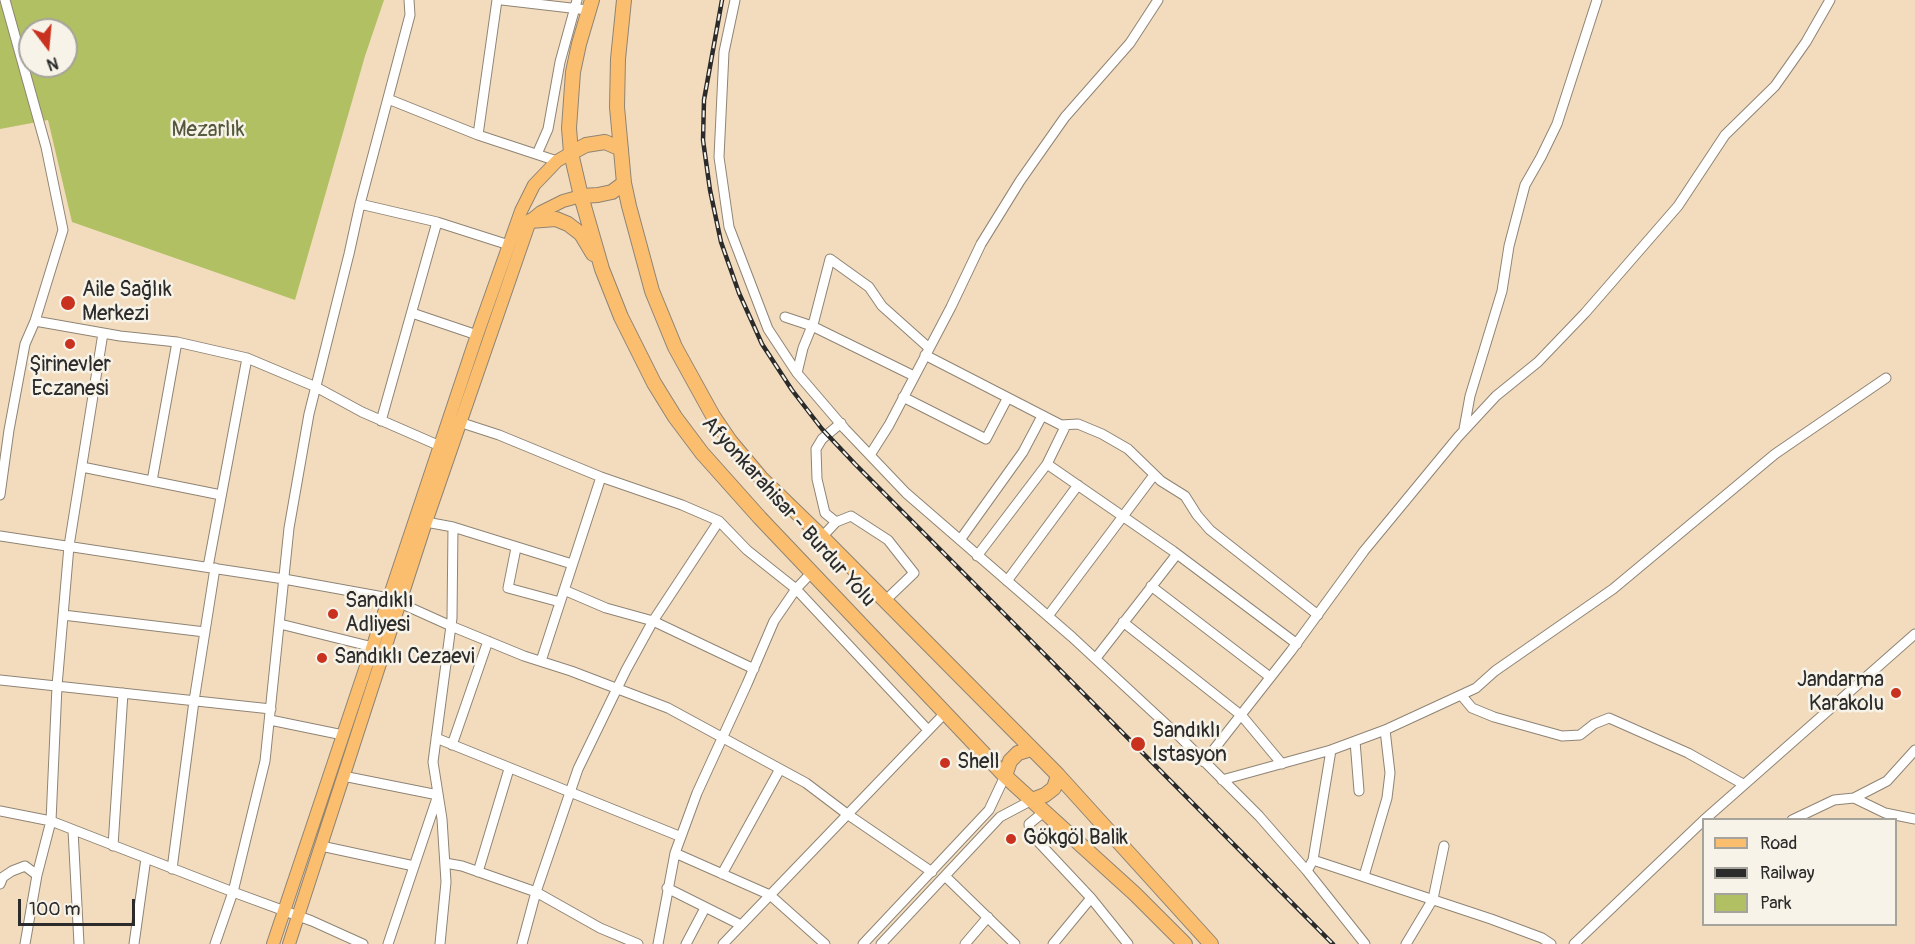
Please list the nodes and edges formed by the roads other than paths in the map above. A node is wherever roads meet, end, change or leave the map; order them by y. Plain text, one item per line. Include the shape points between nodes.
1 (5, 0) edge
2 (409, 0) edge
3 (497, 0) edge
4 (502, 0) edge
5 (624, 0) edge
6 (735, 0) edge
7 (1158, 0) edge
8 (1597, 0) edge
9 (1830, 0) edge
10 (583, 4) edge
11 (388, 99) junction
12 (478, 135) junction
13 (621, 149) junction
14 (571, 153) junction
15 (537, 154) junction
16 (557, 161) junction
17 (624, 183) junction
18 (581, 196) junction
19 (360, 204) junction
20 (530, 221) junction
21 (436, 222) junction
22 (509, 245) junction
23 (603, 269) junction
24 (412, 314) junction
25 (785, 316) dead end
26 (35, 321) junction
27 (812, 326) junction
28 (103, 333) junction
29 (477, 334) junction
30 (177, 342) junction
31 (927, 351) junction
32 (247, 358) junction
33 (797, 373) junction
34 (914, 376) junction
35 (1886, 378) dead end
36 (316, 387) junction
37 (903, 397) junction
38 (1007, 399) junction
39 (1042, 416) junction
40 (381, 421) junction
41 (459, 422) junction
42 (841, 423) junction
43 (1066, 425) junction
44 (1463, 431) junction
45 (440, 446) junction
46 (870, 455) junction
47 (1047, 464) junction
48 (82, 468) junction
49 (1154, 475) junction
50 (601, 477) junction
51 (152, 482) junction
52 (1078, 485) junction
53 (0, 495) edge
54 (221, 495) junction
55 (1124, 517) junction
56 (719, 521) junction
57 (426, 522) junction
58 (836, 522) junction
59 (453, 527) junction
60 (0, 536) edge
61 (822, 537) junction
62 (960, 540) junction
63 (69, 546) junction
64 (516, 548) junction
65 (1177, 554) junction
66 (977, 556) junction
67 (572, 564) junction
68 (211, 568) junction
69 (812, 572) junction
70 (284, 579) junction
71 (1007, 581) junction
72 (1151, 586) junction
73 (796, 589) junction
74 (564, 590) junction
75 (891, 595) dead end
76 (394, 601) junction
77 (560, 602) junction
78 (63, 615) junction
79 (1318, 615) junction
80 (1048, 616) junction
81 (652, 621) junction
82 (1123, 622) junction
83 (280, 624) junction
84 (450, 626) junction
85 (205, 632) junction
86 (1914, 635) edge
87 (488, 641) junction
88 (1297, 644) junction
89 (373, 647) junction
90 (1096, 658) junction
91 (541, 661) junction
92 (754, 669) junction
93 (1270, 677) junction
94 (0, 680) edge
95 (57, 686) junction
96 (616, 689) junction
97 (123, 693) junction
98 (1462, 696) junction
99 (194, 701) junction
100 (271, 709) junction
101 (945, 713) junction
102 (1242, 716) junction
103 (270, 720) junction
104 (928, 730) junction
105 (1385, 730) junction
106 (343, 735) junction
107 (721, 737) junction
108 (436, 738) junction
109 (1355, 741) junction
110 (452, 745) junction
111 (1031, 748) junction
112 (1331, 750) junction
113 (1915, 750) edge
114 (1204, 762) junction
115 (1282, 764) junction
116 (509, 769) junction
117 (780, 769) junction
118 (1058, 775) junction
119 (344, 776) junction
120 (1005, 776) junction
121 (1222, 780) junction
122 (1743, 784) junction
123 (1359, 791) dead end
124 (570, 794) junction
125 (438, 795) junction
126 (1854, 798) junction
127 (1032, 800) junction
128 (0, 811) edge
129 (1044, 811) junction
130 (847, 814) junction
131 (1706, 818) edge
132 (1794, 818) edge
133 (1915, 819) edge
134 (51, 821) junction
135 (1702, 822) edge
136 (1695, 827) junction
137 (73, 830) junction
138 (1702, 834) edge
139 (679, 836) junction
140 (113, 846) junction
141 (321, 846) junction
142 (1444, 846) dead end
143 (675, 853) junction
144 (146, 858) junction
145 (1313, 860) junction
146 (445, 863) junction
147 (414, 866) junction
148 (172, 869) junction
149 (1307, 871) junction
150 (478, 872) junction
151 (932, 872) junction
152 (722, 874) junction
153 (37, 875) junction
154 (946, 876) junction
155 (1364, 876) junction
156 (0, 884) edge
157 (667, 888) junction
158 (233, 892) junction
159 (536, 892) junction
160 (770, 895) junction
161 (1091, 898) junction
162 (1433, 899) junction
163 (705, 908) junction
164 (284, 911) junction
165 (298, 916) junction
166 (988, 917) junction
167 (741, 925) junction
168 (25, 944) edge
169 (79, 944) edge
170 (134, 944) edge
171 (215, 944) edge
172 (273, 944) edge
173 (289, 944) edge
174 (363, 944) edge
175 (388, 944) edge
176 (440, 944) edge
177 (522, 944) edge
178 (638, 944) edge
179 (658, 944) edge
180 (686, 944) edge
181 (723, 944) edge
182 (825, 944) edge
183 (863, 944) edge
184 (881, 944) edge
185 (965, 944) edge
186 (1015, 944) edge
187 (1053, 944) edge
188 (1128, 944) edge
189 (1185, 944) edge
190 (1211, 944) edge
191 (1365, 944) edge
192 (1406, 944) edge
193 (1551, 944) edge
194 (1574, 944) edge

1 - 26 street via 46,147 63,230
2 - 11 street via 410,15
3 - 12 street
4 - 10 street
5 - 13 highway, Afyonkarahisar - Burdur Yolu via 617,107
6 - 33 street via 724,52 719,157 729,227 768,329
7 - 31 street via 1130,43 1065,117 1020,181 981,244
8 - 44 street via 1557,124 1525,185 1502,291
9 - 44 street via 1775,86 1725,135 1678,206 1577,322
10 - 14 highway, Afyonkarahisar - Burdur Yolu via 569,119
10 - 15 street via 560,62 548,129
11 - 12 street
11 - 19 street
12 - 15 street
13 - 14 highway via 605,142
13 - 17 highway, Afyonkarahisar - Burdur Yolu
14 - 16 main road
14 - 18 highway, Afyonkarahisar - Burdur Yolu
15 - 16 street
16 - 22 main road via 527,197
17 - 18 highway via 612,192
17 - 61 highway, Afyonkarahisar - Burdur Yolu via 652,291 695,385 746,462
18 - 20 main road via 563,201
18 - 23 highway, Afyonkarahisar - Burdur Yolu
19 - 21 street
19 - 36 street
20 - 23 highway via 556,219 568,224 580,234
20 - 41 main road
21 - 22 street
21 - 24 street
22 - 29 main road
23 - 69 highway, Afyonkarahisar - Burdur Yolu via 621,317 675,417 732,487
24 - 29 street
24 - 40 street
25 - 27 street
26 - 28 street
26 - 53 street via 25,344
27 - 31 street via 830,259 869,287 882,306
27 - 33 street
27 - 34 street
28 - 30 street
28 - 48 street
29 - 45 main road
30 - 32 street
30 - 51 street
31 - 34 street
31 - 38 street
32 - 36 street
32 - 54 street
33 - 42 street
34 - 37 street
35 - 98 street via 1775,454 1613,589
36 - 40 street
36 - 70 street via 289,528
37 - 38 street via 986,439
37 - 46 street
38 - 39 street
39 - 43 street
39 - 62 street via 1023,452
40 - 45 street
41 - 50 street
41 - 57 main road
42 - 46 street
42 - 58 street via 816,449 817,479 825,513
43 - 47 street
43 - 49 street via 1078,424 1102,434 1128,449
44 - 79 street via 1390,518
45 - 76 main road
46 - 62 street
47 - 52 street
47 - 66 street
48 - 51 street
48 - 63 street
49 - 55 street
49 - 79 street via 1185,496 1210,530
50 - 56 street
50 - 67 street
51 - 54 street
52 - 55 street
52 - 71 street
54 - 68 street
55 - 65 street
55 - 80 street
56 - 73 street via 747,550
56 - 81 street
57 - 59 street
57 - 76 main road
58 - 61 street
58 - 75 street via 850,516 888,540 904,559 914,573
59 - 64 street
59 - 84 street
60 - 63 street
61 - 111 highway, Afyonkarahisar - Burdur Yolu
62 - 66 street
63 - 68 street
63 - 78 street
64 - 67 street
64 - 77 street via 508,588
65 - 72 street
65 - 88 street
66 - 71 street
67 - 74 street
68 - 70 street
68 - 85 street
69 - 73 street
69 - 101 highway, Afyonkarahisar - Burdur Yolu
70 - 76 street
70 - 83 street
71 - 80 street
72 - 82 street
72 - 93 street
73 - 92 street via 774,621
73 - 104 street
74 - 77 street
74 - 81 street via 606,608
76 - 84 street
76 - 89 main road
76 - 119 main road
77 - 91 street
78 - 85 street
78 - 95 street
79 - 88 street
80 - 90 street
81 - 92 street
81 - 96 street
82 - 90 street
82 - 102 street
83 - 89 street
83 - 100 street
84 - 87 street
84 - 108 street
85 - 99 street
86 - 122 street
87 - 91 street
87 - 110 street
88 - 93 street
89 - 106 main road
90 - 114 street
91 - 96 street
92 - 107 street
93 - 102 street
94 - 95 street
95 - 97 street
95 - 134 street
96 - 107 street via 668,708
96 - 124 street
97 - 99 street
97 - 140 street
98 - 105 street
98 - 122 street via 1472,708 1494,717 1562,736 1580,735 1609,718 1688,753
99 - 100 street
99 - 148 street
100 - 103 street
101 - 104 street
101 - 120 highway, Afyonkarahisar - Burdur Yolu
102 - 114 street
102 - 115 street
103 - 106 street
103 - 158 street via 265,761
104 - 130 street
105 - 109 street
105 - 155 street via 1387,798
106 - 164 main road
107 - 117 street
107 - 139 street
108 - 110 street
108 - 125 street via 433,762
109 - 112 street
109 - 123 street
110 - 116 street
111 - 118 highway, Afyonkarahisar - Burdur Yolu
111 - 120 highway via 1010,761
112 - 115 street
112 - 145 street
113 - 126 street via 1887,781
114 - 121 street
115 - 121 street
116 - 124 street
116 - 150 street
117 - 130 street
117 - 152 street
118 - 127 highway via 1054,788
118 - 190 highway, Afyonkarahisar - Burdur Yolu
119 - 125 street
119 - 141 main road
120 - 127 highway, Afyonkarahisar - Burdur Yolu
120 - 151 street via 989,810
121 - 149 street
122 - 131 street
124 - 139 street
124 - 159 street
125 - 146 street
125 - 147 street
126 - 132 street via 1834,800
126 - 133 street via 1885,813
127 - 129 highway, Afyonkarahisar - Burdur Yolu
127 - 154 street via 1000,817
128 - 134 street
129 - 161 street via 1029,824 1030,833
129 - 189 highway, Afyonkarahisar - Burdur Yolu
130 - 151 street
130 - 160 street
134 - 137 street
134 - 153 street
135 - 136 street
136 - 138 street
136 - 194 street
137 - 140 street
137 - 169 street
139 - 143 street
140 - 144 street
141 - 147 street
141 - 165 main road
142 - 162 street
143 - 152 street
143 - 157 street
144 - 148 street
144 - 170 street
145 - 149 street
145 - 155 street
146 - 150 street
146 - 176 street
147 - 175 street
148 - 158 street
149 - 191 street
150 - 159 street
151 - 183 street
152 - 160 street
153 - 156 street via 25,866 3,877
153 - 168 street
154 - 166 street
154 - 184 street
155 - 162 street
157 - 163 street
157 - 179 street
158 - 164 street
158 - 171 street
159 - 177 street
159 - 178 street via 600,928
160 - 167 street
160 - 182 street
161 - 187 street
161 - 188 street
162 - 192 street
162 - 193 street
163 - 167 street
163 - 180 street
164 - 165 street
164 - 172 main road
165 - 173 main road
165 - 174 street
166 - 185 street
166 - 186 street
167 - 181 street

